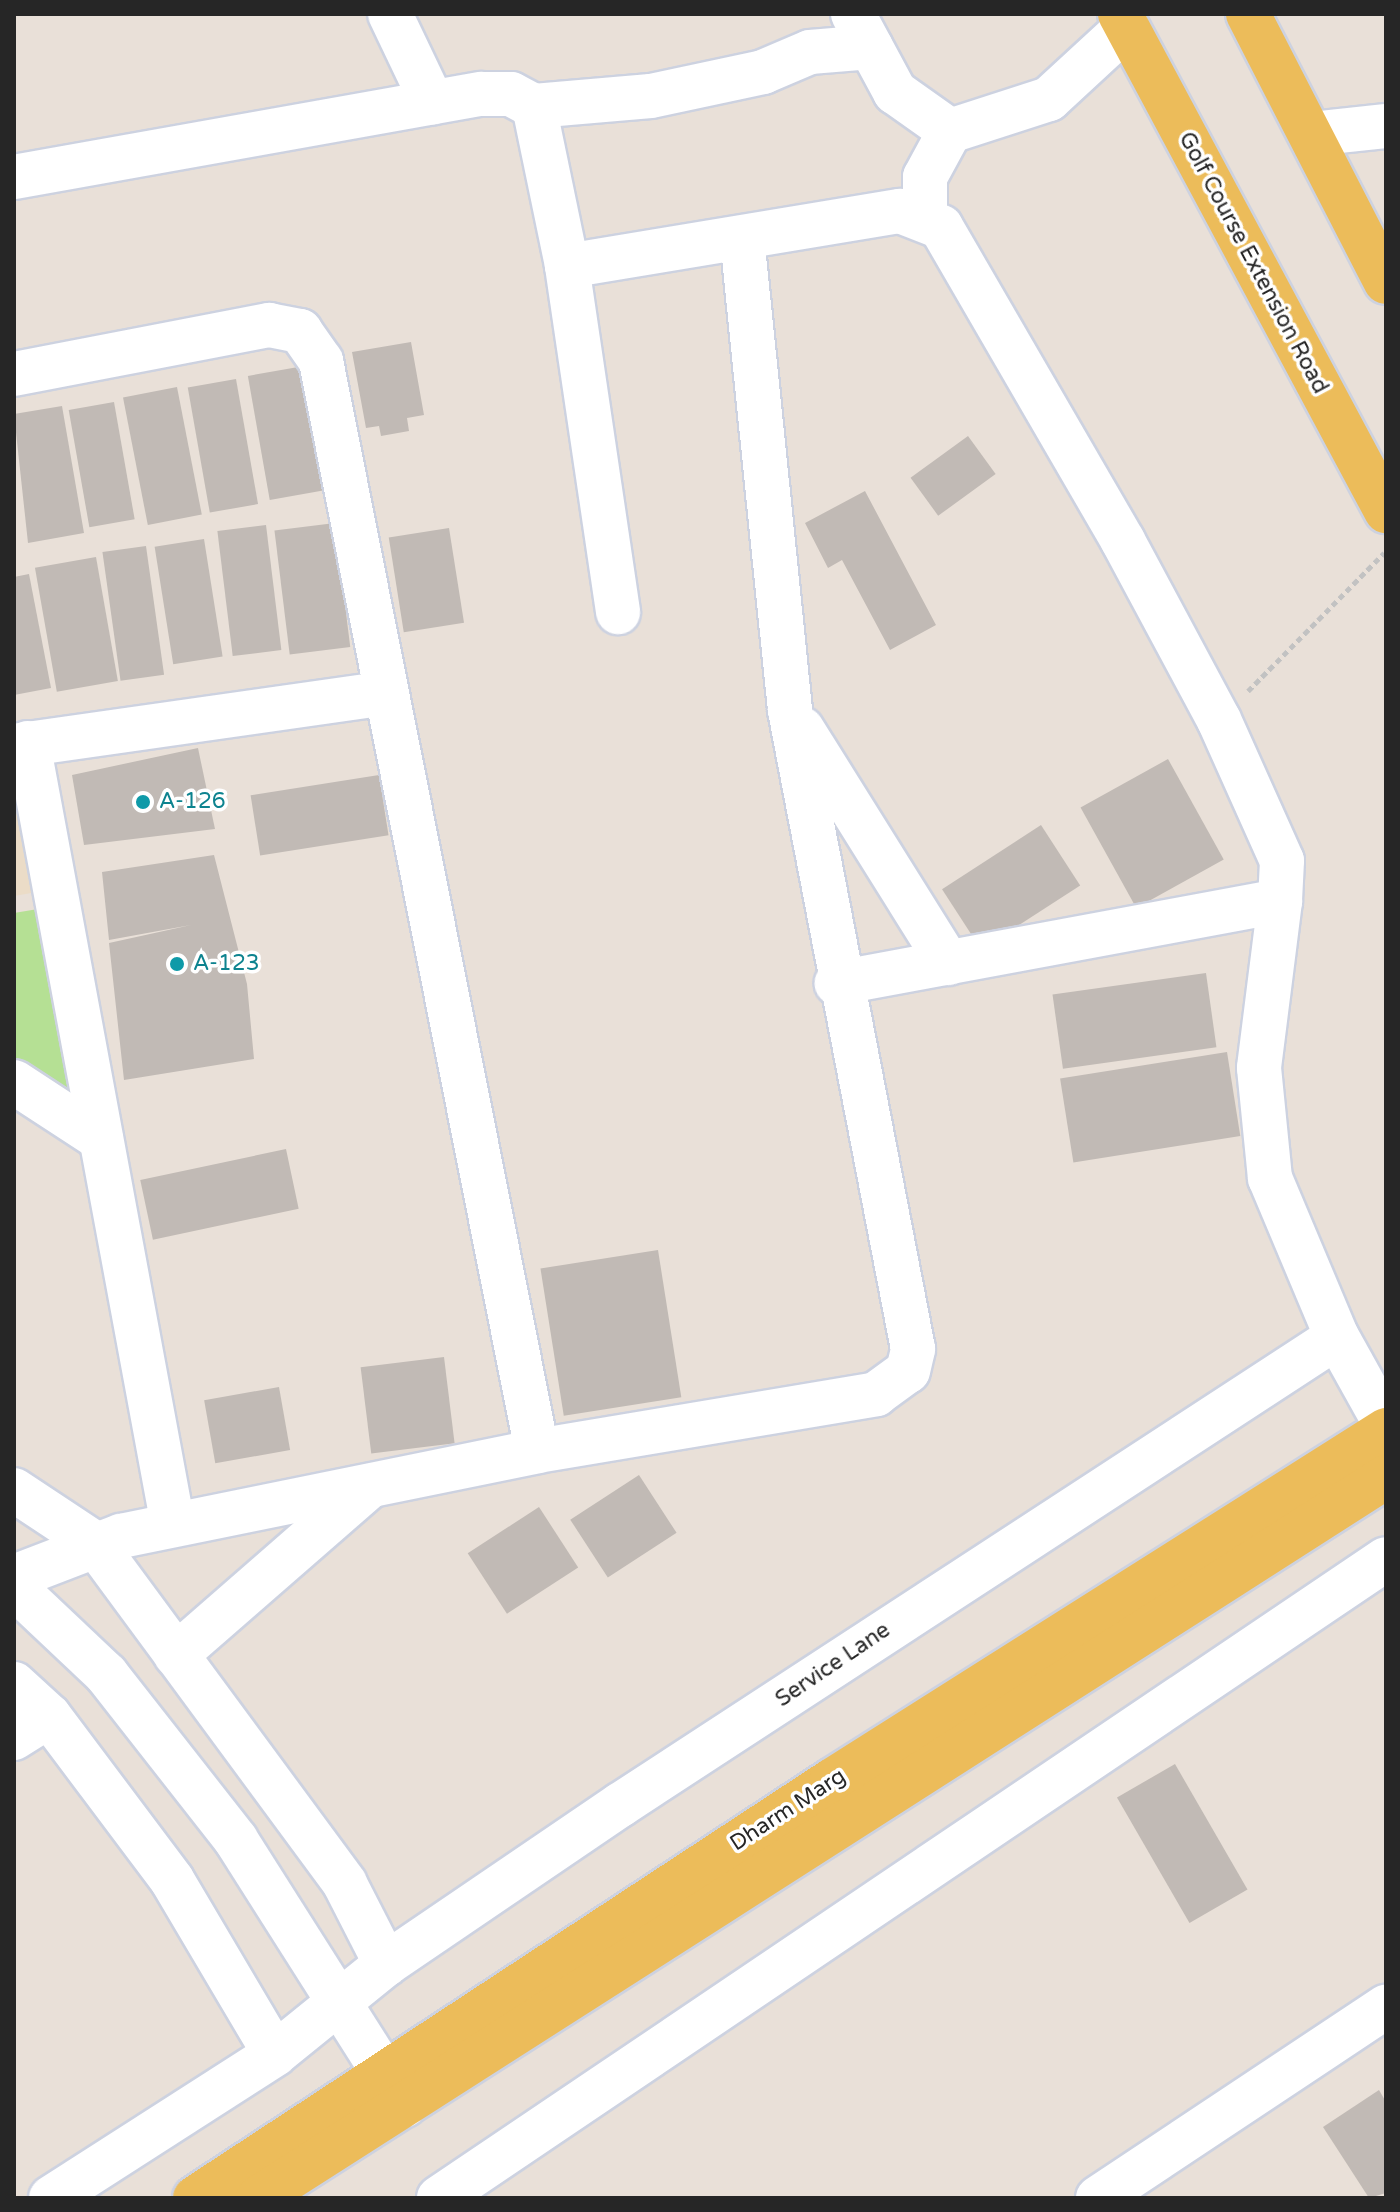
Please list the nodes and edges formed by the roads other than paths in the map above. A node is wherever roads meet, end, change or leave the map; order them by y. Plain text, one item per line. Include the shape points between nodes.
1 (390, 14) edge
2 (1248, 14) edge
3 (1123, 20) edge
4 (862, 30) edge
5 (432, 102) junction
6 (534, 106) junction
7 (1386, 126) edge
8 (950, 131) junction
9 (1311, 134) junction
10 (14, 177) edge
11 (925, 217) junction
12 (742, 240) junction
13 (567, 266) junction
14 (1386, 282) edge
15 (14, 374) edge
16 (1386, 511) edge
17 (618, 612) dead end
18 (386, 693) junction
19 (790, 710) junction
20 (21, 744) edge
21 (1280, 901) junction
22 (948, 963) junction
23 (837, 983) junction
24 (14, 1082) edge
25 (101, 1139) junction
26 (1337, 1337) junction
27 (1386, 1427) edge
28 (537, 1451) junction
29 (1386, 1477) edge
30 (371, 1485) junction
31 (14, 1490) edge
32 (173, 1525) junction
33 (94, 1543) junction
34 (1386, 1559) edge
35 (14, 1577) edge
36 (14, 1587) edge
37 (176, 1655) junction
38 (14, 1684) edge
39 (32, 1727) edge
40 (386, 1964) junction
41 (339, 2007) junction
42 (1386, 2007) edge
43 (275, 2054) junction
44 (394, 2092) junction
45 (51, 2198) edge
46 (195, 2198) edge
47 (258, 2198) edge
48 (439, 2198) edge
49 (1098, 2198) edge

1 - 5 street
2 - 9 main road
3 - 8 street via 1049,99
3 - 16 main road, Golf Course Extension Road
4 - 6 street via 763,72 674,92
4 - 8 street via 895,92
5 - 6 street via 511,94
5 - 10 street
6 - 13 street
7 - 9 street
8 - 11 street via 925,177
9 - 14 main road
11 - 12 street via 900,211
11 - 21 street via 941,227 1219,720 1282,861
12 - 13 street
12 - 19 street
13 - 17 street
15 - 18 street via 269,325 300,331 321,361
18 - 20 street
18 - 28 street
19 - 22 street
19 - 23 street
20 - 25 street
21 - 22 street
21 - 26 street via 1268,963 1260,1119 1270,1178
22 - 23 street
23 - 28 street via 913,1349 908,1371 876,1394
24 - 25 street
25 - 32 street
26 - 27 street
26 - 40 street, Service Lane
27 - 44 main road, Dharm Marg via 831,1781
28 - 30 street
29 - 44 main road, Dharm Marg
30 - 32 street
30 - 37 street
31 - 33 street
32 - 33 street
33 - 35 street
33 - 37 street
34 - 48 street
36 - 41 street via 106,1674 236,1840
37 - 40 street via 345,1884
38 - 39 street
39 - 43 street via 172,1880
40 - 41 street, Service Lane
41 - 43 street, Service Lane
41 - 44 street
42 - 49 street
43 - 45 street, Service Lane
44 - 46 main road, Dharm Marg
44 - 47 main road, Dharm Marg

